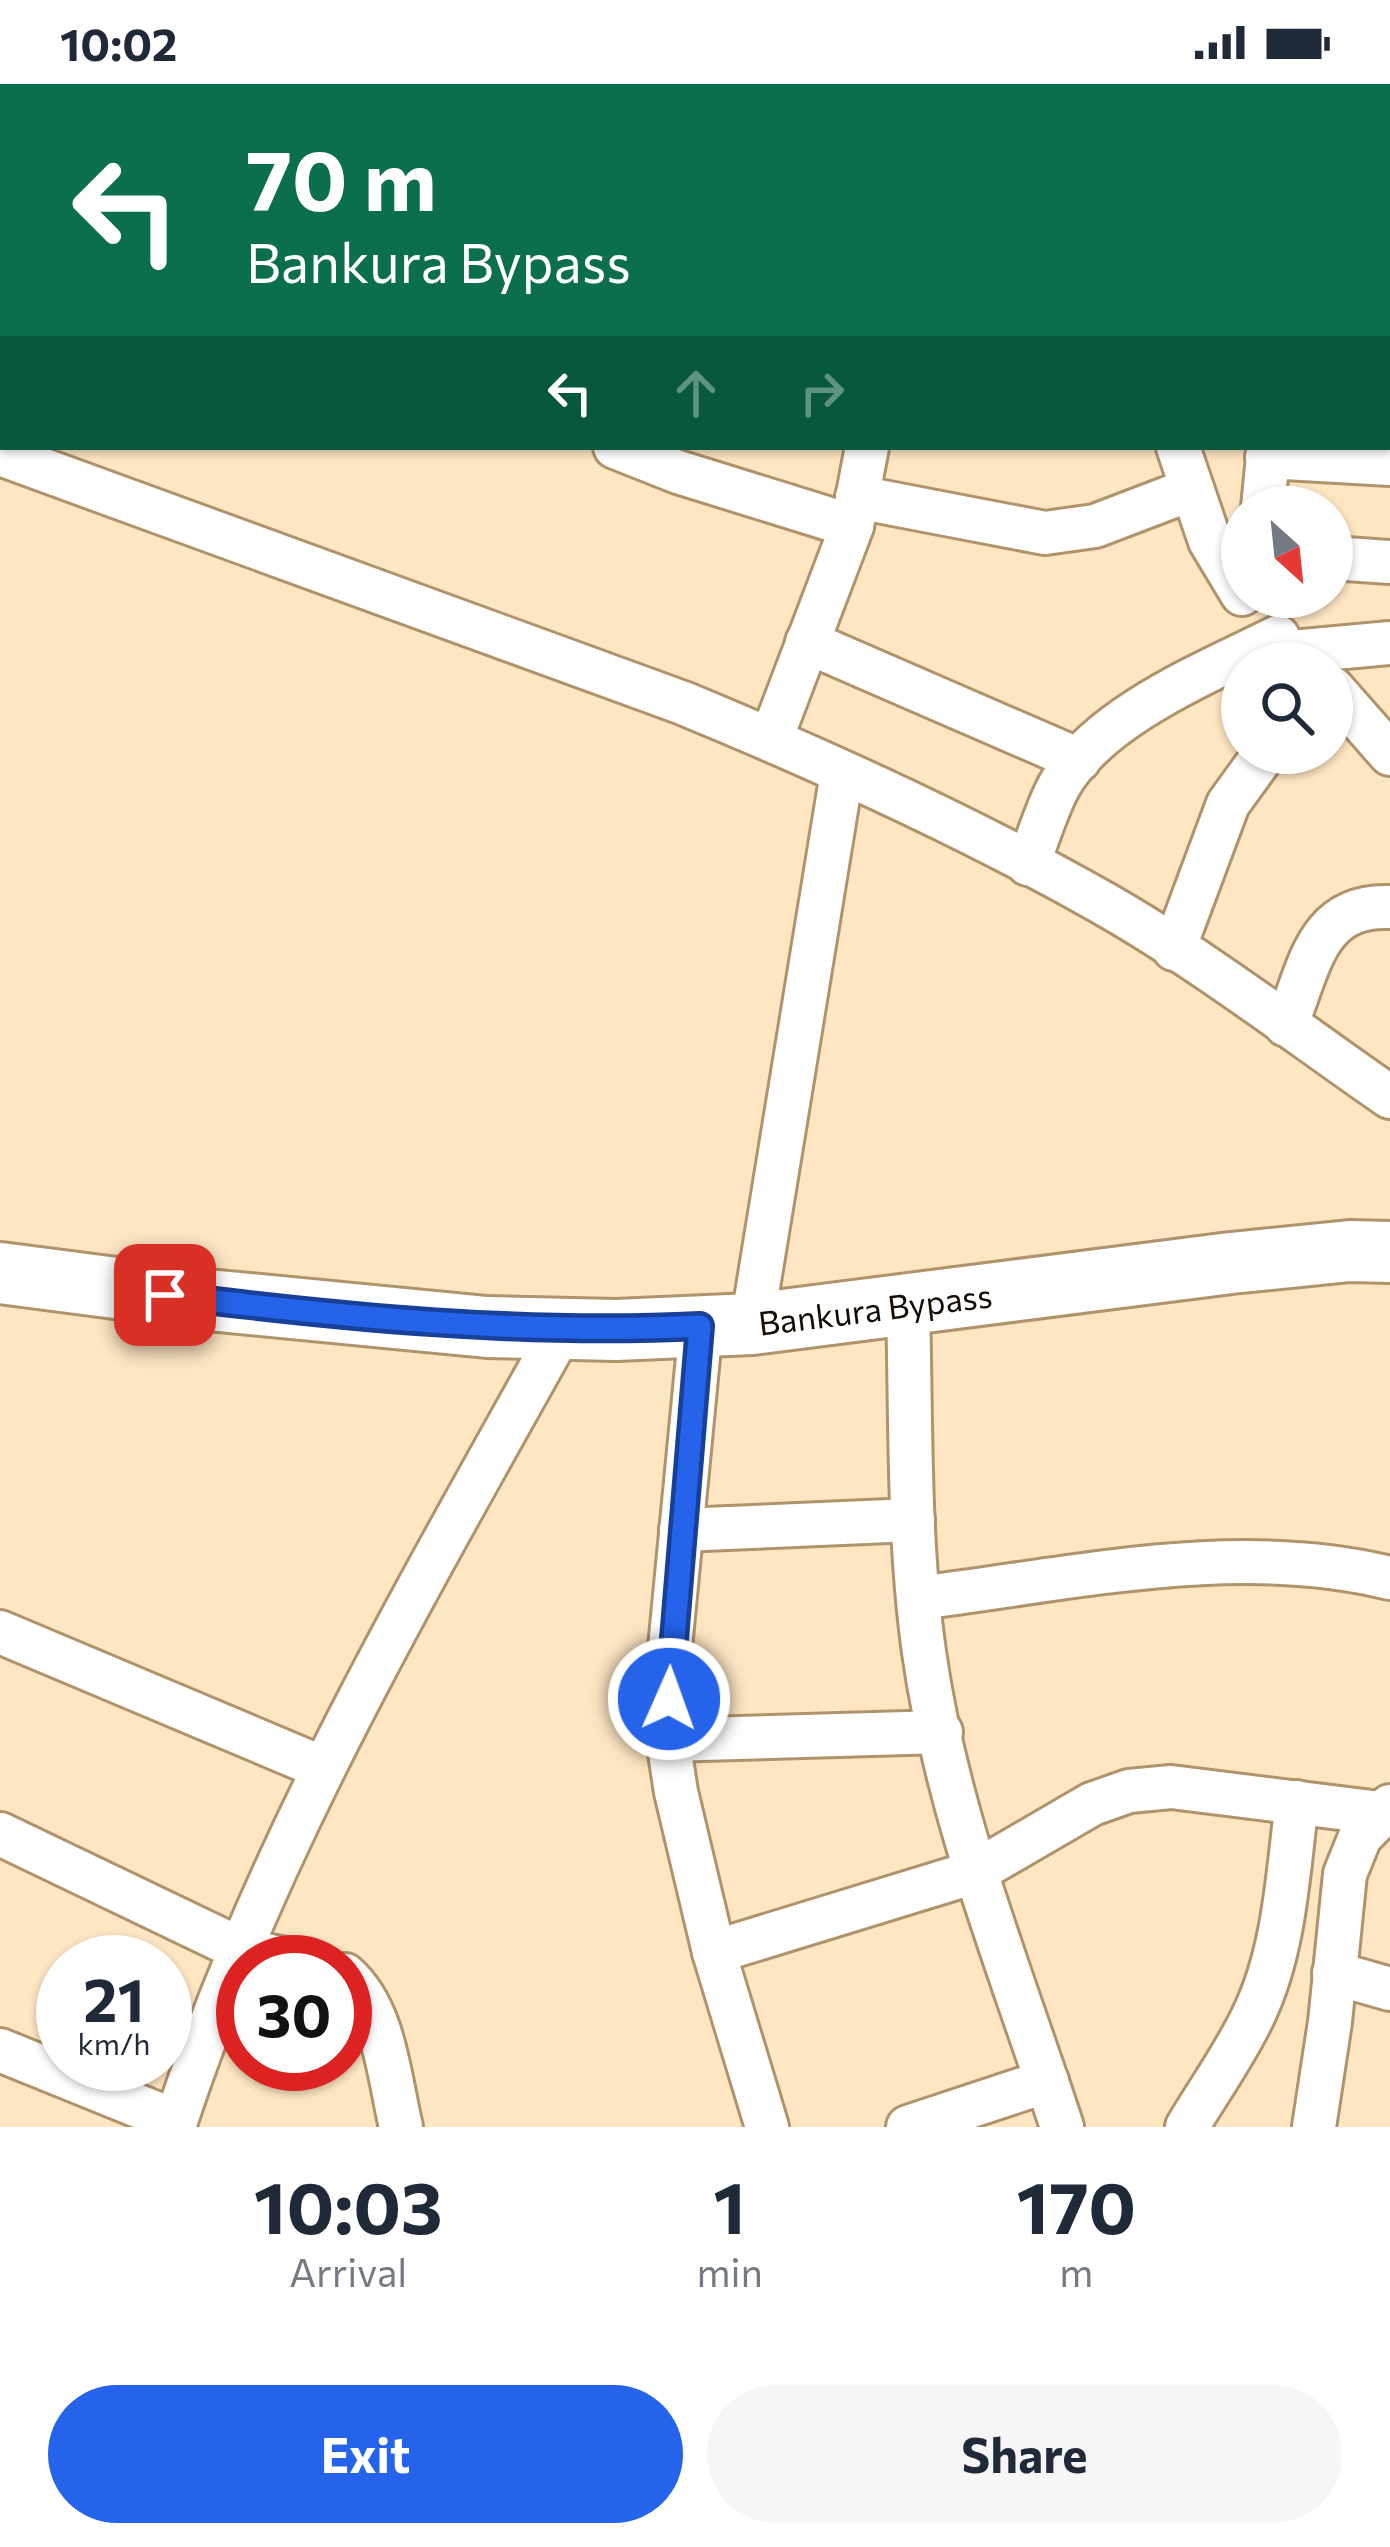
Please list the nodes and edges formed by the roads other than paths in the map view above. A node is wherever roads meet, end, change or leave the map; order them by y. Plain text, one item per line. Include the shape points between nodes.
1 (622, 450) edge
2 (867, 450) edge
3 (1179, 450) edge
4 (1268, 452) edge
5 (0, 454) edge
6 (1390, 464) edge
7 (1265, 486) edge
8 (1192, 489) junction
9 (854, 512) junction
10 (1353, 559) edge
11 (1390, 562) edge
12 (1269, 623) edge
13 (807, 642) junction
14 (1390, 644) edge
15 (1353, 708) edge
16 (771, 739) junction
17 (1390, 754) edge
18 (1079, 760) junction
19 (842, 773) junction
20 (1250, 774) edge
21 (1028, 864) junction
22 (1390, 907) edge
23 (1174, 949) junction
24 (1286, 1025) junction
25 (1390, 1097) edge
26 (1390, 1252) edge
27 (0, 1273) edge
28 (908, 1304) junction
29 (726, 1325) junction
30 (562, 1329) junction
31 (913, 1520) junction
32 (681, 1530) junction
33 (1390, 1578) edge
34 (919, 1598) junction
35 (0, 1632) edge
36 (941, 1732) junction
37 (668, 1740) junction
38 (323, 1768) junction
39 (1297, 1802) junction
40 (1385, 1810) edge
41 (0, 1834) edge
42 (975, 1872) junction
43 (249, 1935) edge
44 (216, 1938) edge
45 (714, 1952) junction
46 (1334, 1973) junction
47 (1390, 1989) edge
48 (372, 2012) edge
49 (216, 2018) edge
50 (0, 2050) edge
51 (1047, 2081) junction
52 (175, 2124) edge
53 (401, 2127) edge
54 (767, 2127) edge
55 (908, 2127) edge
56 (1062, 2127) edge
57 (1186, 2127) edge
58 (1314, 2127) edge

1 - 9 street via 677,472
2 - 9 street
3 - 8 street
4 - 6 street
4 - 7 street
5 - 16 street
8 - 9 street via 1095,526 1045,533
8 - 12 street via 1210,541
9 - 13 street
10 - 11 street
12 - 14 street
12 - 18 street
13 - 16 street
13 - 18 street
15 - 17 street
16 - 19 street
18 - 21 street via 1059,785
19 - 21 street
19 - 29 street
20 - 23 street via 1228,804
21 - 23 street
22 - 24 street via 1336,919
23 - 24 street
24 - 25 street
26 - 28 highway, Bankura Bypass via 1231,1263
27 - 30 highway, Bankura Bypass via 231,1303
28 - 29 highway, Bankura Bypass
28 - 31 street
29 - 30 highway, Bankura Bypass
29 - 32 street
30 - 38 street
31 - 32 street
31 - 34 street
32 - 37 street
33 - 34 street via 1300,1563 1222,1562
34 - 36 street
35 - 38 street
36 - 37 street
36 - 42 street
37 - 45 street
38 - 43 street
39 - 40 street
39 - 42 street via 1171,1786 1129,1791
39 - 57 street via 1281,1920 1255,2013
40 - 46 street via 1360,1837 1346,1874
41 - 44 street
42 - 45 street
42 - 51 street
45 - 54 street
46 - 47 street
46 - 58 street
48 - 53 street
49 - 52 street
50 - 52 street
51 - 55 street
51 - 56 street

